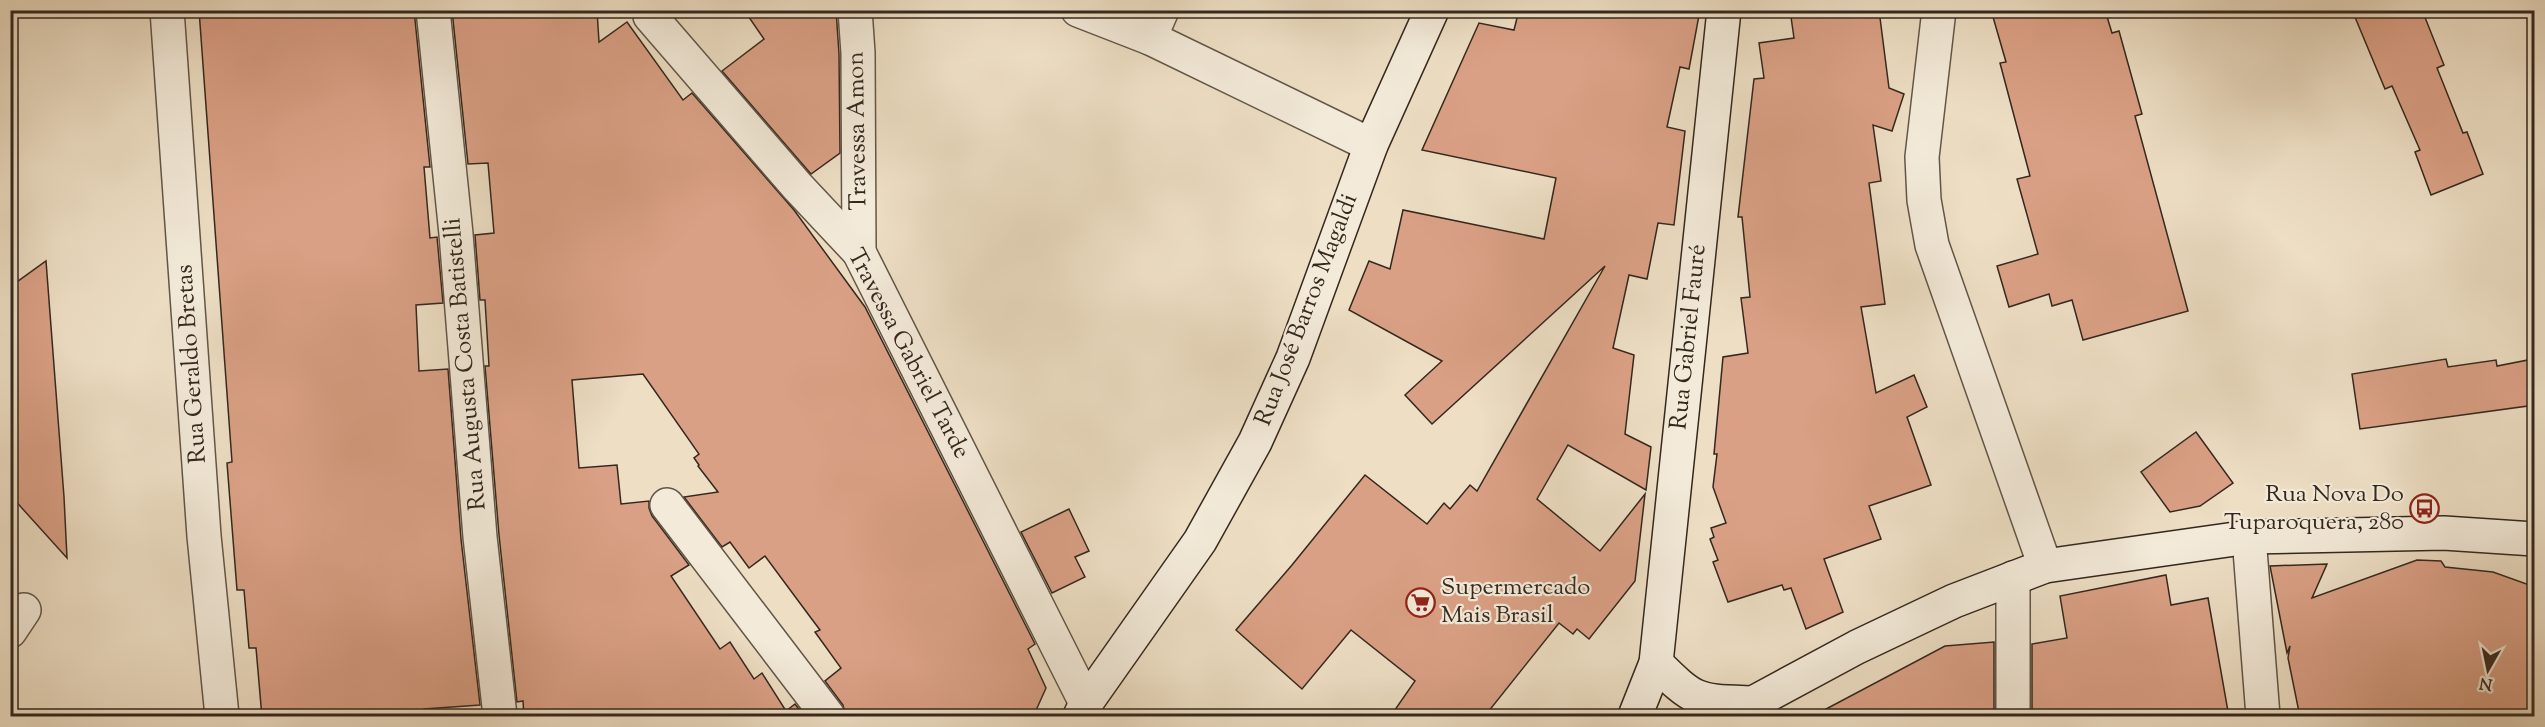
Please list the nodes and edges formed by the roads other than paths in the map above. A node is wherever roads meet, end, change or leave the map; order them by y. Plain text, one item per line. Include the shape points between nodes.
1 (167, 10) edge
2 (433, 10) edge
3 (855, 10) edge
4 (1078, 10) edge
5 (1432, 10) edge
6 (1724, 10) edge
7 (1939, 10) edge
8 (650, 16) dead end
9 (1156, 24) edge
10 (1371, 145) junction
11 (859, 252) junction
12 (667, 505) dead end
13 (2249, 537) junction
14 (2535, 539) edge
15 (2045, 566) junction
16 (2013, 578) junction
17 (1656, 663) junction
18 (1083, 710) edge
19 (1743, 710) edge
20 (222, 717) edge
21 (500, 717) edge
22 (828, 717) edge
23 (1635, 717) edge
24 (2013, 717) edge
25 (2263, 717) edge

1 - 20 street, Rua Geraldo Bretas via 204,536
2 - 21 street, Rua Augusta Costa Batistelli
3 - 11 street, Travessa Amon
4 - 9 street
5 - 10 street, Rua José Barros Magaldi
6 - 17 street, Rua Gabriel Fauré
7 - 15 street via 1922,157 1932,245
8 - 11 street, Travessa Gabriel Tarde
9 - 10 street
10 - 18 street, Rua José Barros Magaldi via 1293,358 1255,442 1200,541
11 - 18 street, Travessa Gabriel Tarde
12 - 22 street
13 - 14 street via 2444,532
13 - 15 street
13 - 25 street
15 - 16 street
16 - 19 street via 1857,647
16 - 24 street
17 - 19 street via 1684,692
17 - 23 street, Rua Gabriel Fauré

